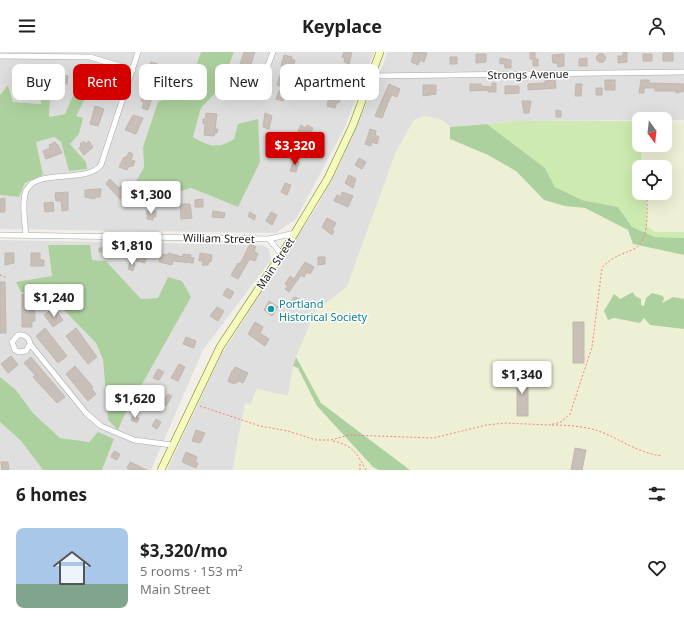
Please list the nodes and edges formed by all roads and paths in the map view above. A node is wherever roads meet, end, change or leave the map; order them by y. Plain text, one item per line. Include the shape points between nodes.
1 (138, 52) edge
2 (273, 52) edge
3 (380, 52) edge
4 (90, 55) edge
5 (0, 56) edge
6 (268, 64) edge
7 (376, 64) edge
8 (133, 70) junction
9 (684, 72) edge
10 (379, 76) edge
11 (362, 100) edge
12 (646, 200) edge
13 (295, 233) junction
14 (0, 235) edge
15 (26, 235) junction
16 (269, 239) junction
17 (281, 254) junction
18 (0, 274) edge
19 (7, 278) dead end
20 (30, 344) dead end
21 (192, 404) junction
22 (549, 425) junction
23 (331, 440) junction
24 (172, 445) junction
25 (662, 456) dead end
26 (360, 459) junction
27 (160, 470) edge
28 (360, 470) edge
29 (366, 470) edge

1 - 8 street
2 - 6 street
3 - 7 main road, Main Street
4 - 5 street
4 - 8 street
8 - 15 street via 101,165 97,170 86,173 34,182 27,189 24,200
9 - 10 street, Strongs Avenue
11 - 13 main road, Main Street via 340,155
12 - 22 path via 647,226 642,241 636,248 608,260 602,268 592,347 570,414 561,422
13 - 16 street, William Street
13 - 17 main road, Main Street
14 - 15 street, William Street
15 - 16 street, William Street
16 - 17 street, William Street
17 - 21 main road, Main Street via 220,347
18 - 19 path
20 - 24 street via 86,413 101,426 134,440
21 - 23 path via 260,426 316,440
21 - 24 main road, Main Street
22 - 23 path via 486,425 434,438 349,435
22 - 25 path via 593,429 646,454
23 - 26 path via 343,443 354,450
24 - 27 main road, Main Street
26 - 28 path
26 - 29 path

